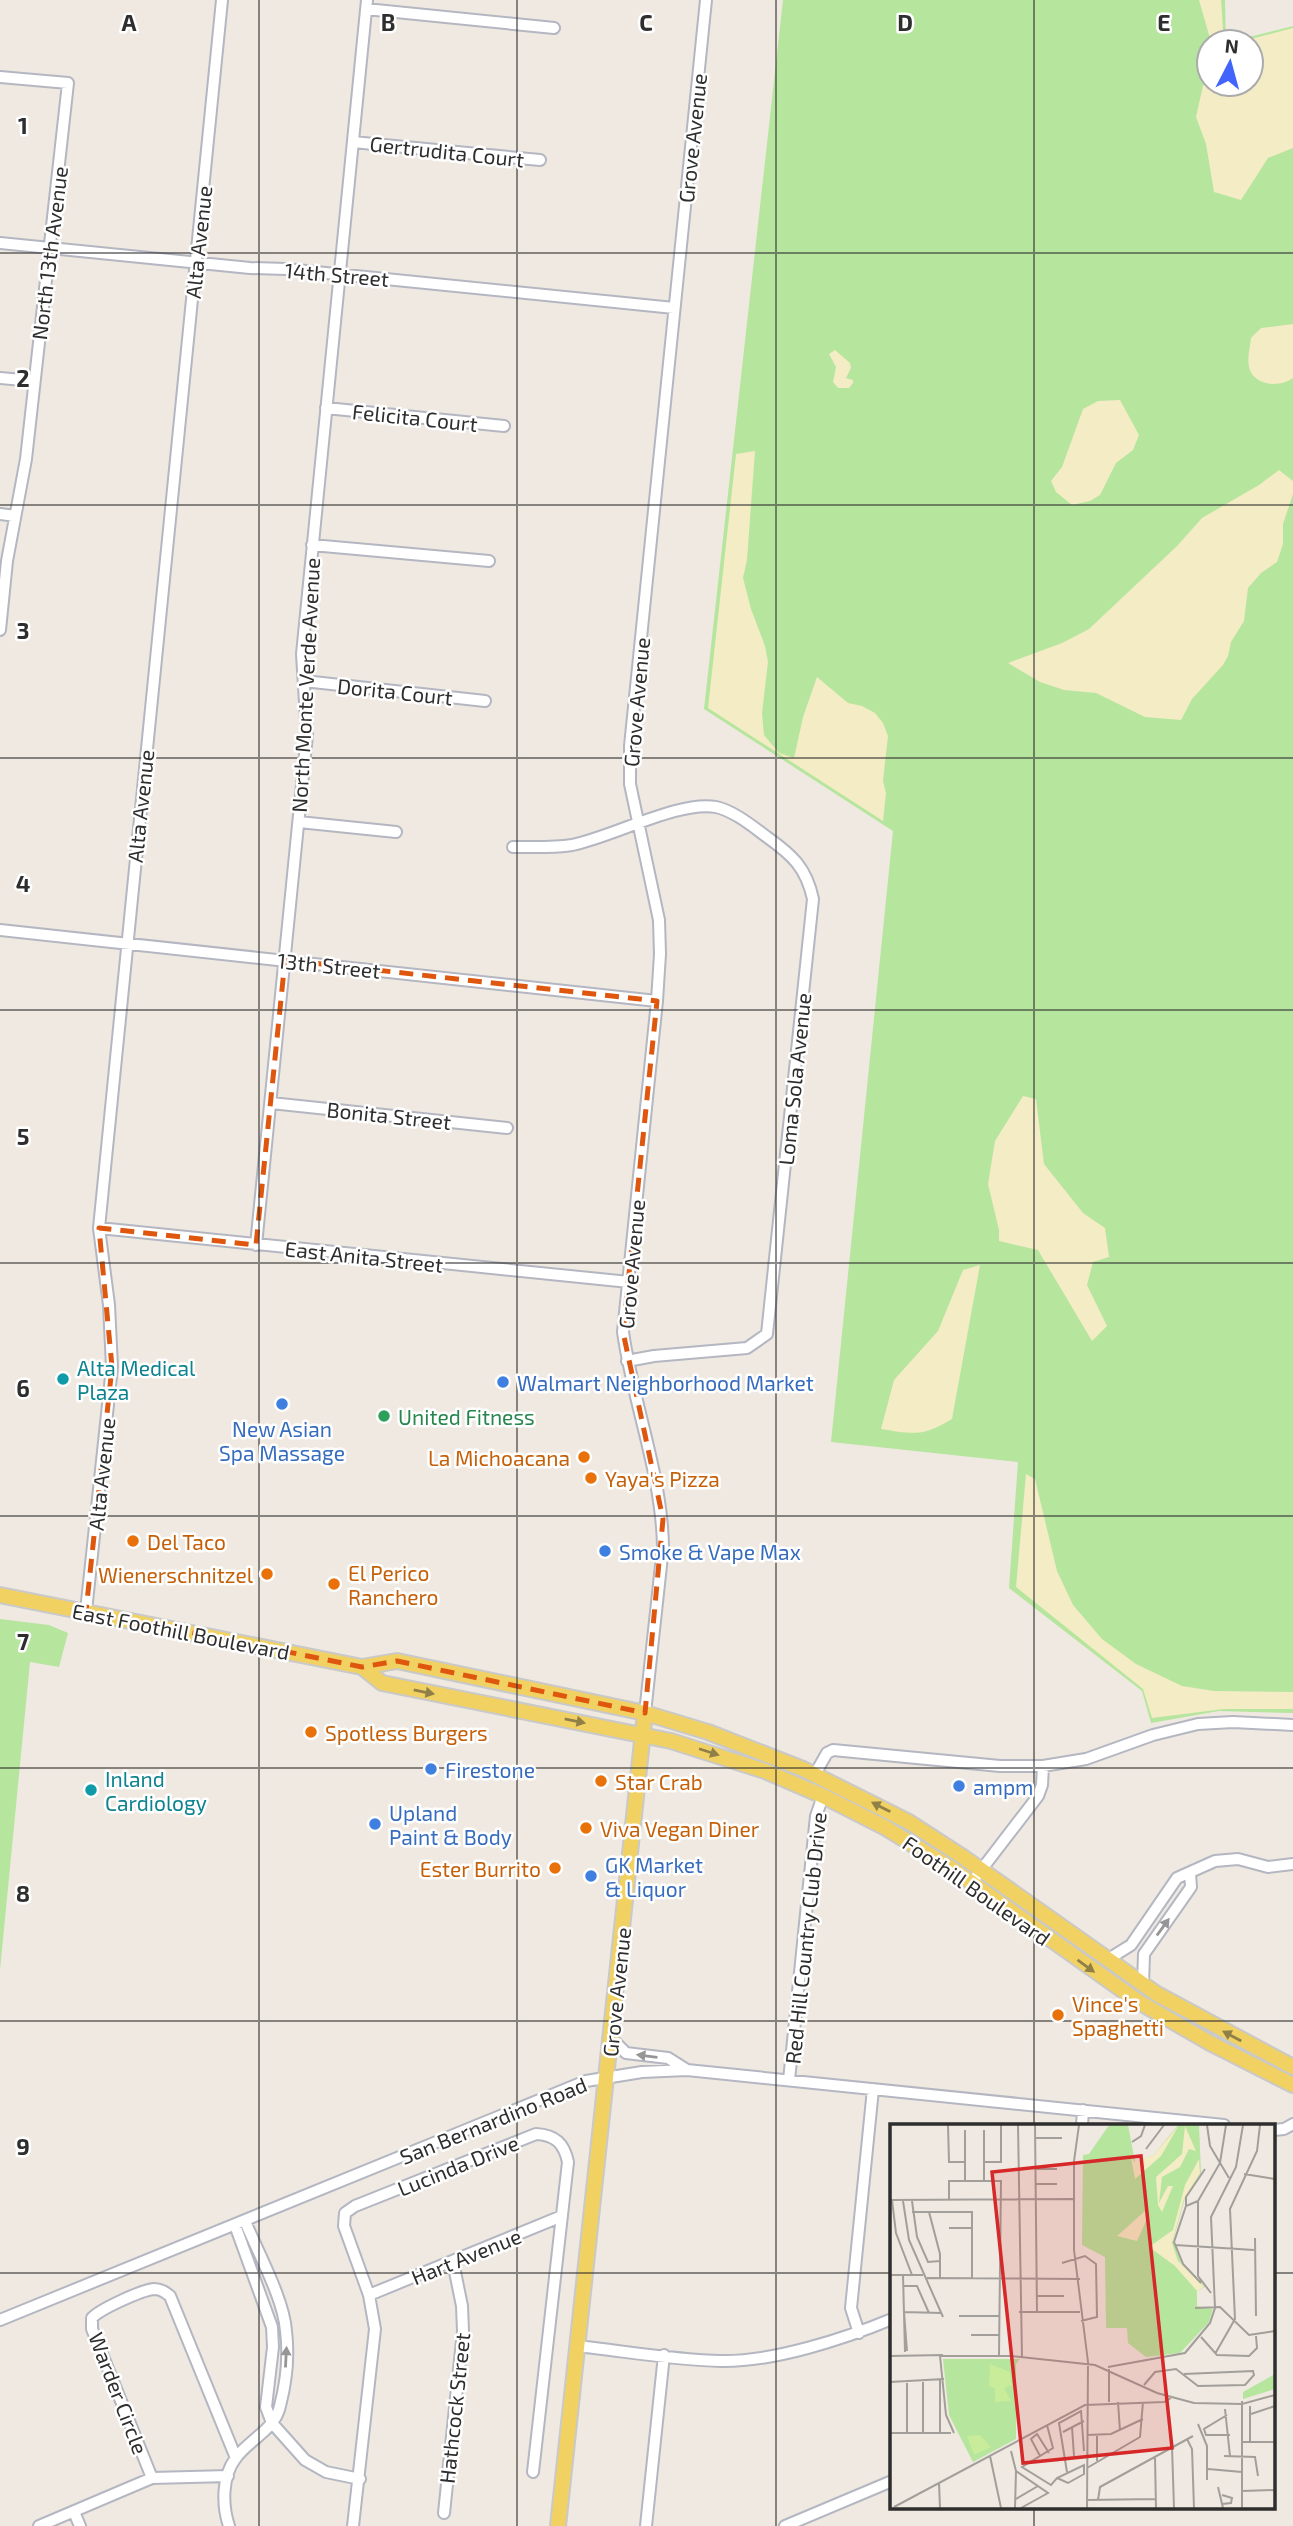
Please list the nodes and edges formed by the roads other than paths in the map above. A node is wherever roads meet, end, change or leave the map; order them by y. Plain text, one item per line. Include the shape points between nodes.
1 (222, 0) edge
2 (706, 0) edge
3 (367, 5) edge
4 (554, 28) dead end
5 (0, 77) edge
6 (353, 142) junction
7 (540, 160) dead end
8 (0, 243) edge
9 (49, 248) junction
10 (196, 263) junction
11 (339, 274) junction
12 (674, 308) junction
13 (0, 378) edge
14 (34, 382) junction
15 (326, 408) junction
16 (504, 426) dead end
17 (0, 514) edge
18 (15, 516) junction
19 (312, 545) junction
20 (489, 561) dead end
21 (0, 630) edge
22 (304, 681) junction
23 (485, 701) dead end
24 (299, 822) junction
25 (638, 825) junction
26 (396, 832) dead end
27 (513, 848) dead end
28 (0, 930) edge
29 (126, 944) junction
30 (285, 960) junction
31 (657, 1001) junction
32 (271, 1103) junction
33 (507, 1128) dead end
34 (99, 1228) junction
35 (256, 1245) junction
36 (629, 1282) junction
37 (627, 1361) junction
38 (0, 1595) edge
39 (86, 1611) junction
40 (362, 1667) junction
41 (645, 1713) junction
42 (1293, 1725) edge
43 (643, 1735) junction
44 (1043, 1766) junction
45 (815, 1774) junction
46 (823, 1796) junction
47 (1293, 1864) edge
48 (981, 1870) junction
49 (1190, 1873) junction
50 (972, 1882) junction
51 (1169, 1891) junction
52 (1182, 1900) junction
53 (1131, 1944) junction
54 (1144, 1954) junction
55 (1107, 1960) junction
56 (1143, 1984) junction
57 (611, 2038) junction
58 (1293, 2067) edge
59 (687, 2070) junction
60 (607, 2076) junction
61 (789, 2080) junction
62 (1293, 2085) edge
63 (873, 2089) junction
64 (1083, 2110) junction
65 (1082, 2124) edge
66 (1215, 2124) edge
67 (1293, 2124) edge
68 (1276, 2130) edge
69 (562, 2216) junction
70 (239, 2223) junction
71 (453, 2262) junction
72 (369, 2295) junction
73 (0, 2320) edge
74 (890, 2320) edge
75 (859, 2333) junction
76 (577, 2346) junction
77 (664, 2355) junction
78 (272, 2423) junction
79 (236, 2458) junction
80 (533, 2472) dead end
81 (228, 2476) junction
82 (152, 2478) junction
83 (360, 2479) junction
84 (890, 2482) edge
85 (74, 2512) junction
86 (444, 2512) dead end
87 (39, 2526) edge
88 (79, 2526) edge
89 (229, 2526) edge
90 (353, 2526) edge
91 (558, 2526) edge
92 (646, 2526) edge
93 (785, 2526) edge

1 - 10 street, Alta Avenue
2 - 12 street, Grove Avenue
3 - 4 street
3 - 6 street, North Monte Verde Avenue
5 - 9 street, North 13th Avenue via 68,83
6 - 7 street, Gertrudita Court
6 - 11 street, North Monte Verde Avenue
8 - 9 street, 14th Street
9 - 10 street, 14th Street
9 - 14 street, North 13th Avenue
10 - 11 street, 14th Street
10 - 29 street, Alta Avenue
11 - 12 street, 14th Street
11 - 15 street, North Monte Verde Avenue
12 - 25 street, Grove Avenue via 630,746 630,784
13 - 14 street
14 - 18 street, North 13th Avenue
15 - 16 street, Felicita Court
15 - 19 street, North Monte Verde Avenue
17 - 18 street
18 - 21 street, North 13th Avenue
19 - 20 street
19 - 22 street, North Monte Verde Avenue via 302,654
22 - 23 street, Dorita Court
22 - 24 street, North Monte Verde Avenue via 307,735
24 - 26 street
24 - 30 street, North Monte Verde Avenue
25 - 27 street, Loma Sola Avenue via 570,845
25 - 31 street, Grove Avenue via 659,920
25 - 37 street, Loma Sola Avenue via 689,807 716,807 740,818 800,864 813,899 767,1334 747,1348
28 - 29 street, 13th Street
29 - 30 street, 13th Street
29 - 34 street, Alta Avenue
30 - 31 street, 13th Street
30 - 32 street, North Monte Verde Avenue
31 - 36 street, Grove Avenue
32 - 33 street, Bonita Street
32 - 35 street, North Monte Verde Avenue
34 - 35 street, East Anita Street
34 - 39 street, Alta Avenue via 112,1367
35 - 36 street, East Anita Street
36 - 37 street, Grove Avenue via 623,1332
37 - 41 street, Grove Avenue via 663,1519
38 - 39 main road, East Foothill Boulevard
39 - 40 main road, East Foothill Boulevard
40 - 41 main road, East Foothill Boulevard via 397,1661
40 -> 43 main road, East Foothill Boulevard via 382,1684
41 - 43 main road, Grove Avenue
41 - 45 main road, Foothill Boulevard
42 - 44 street via 1198,1724 1086,1759
43 -> 46 main road, Foothill Boulevard via 704,1750
43 - 57 main road, Grove Avenue
44 - 45 street via 841,1749 827,1753
44 - 48 street via 1038,1796
48 -> 45 main road, Foothill Boulevard via 909,1822
46 - 50 main road, Foothill Boulevard via 886,1828
46 - 61 street, Red Hill Country Club Drive via 816,1816
47 - 49 street via 1268,1867 1238,1859 1215,1861
48 - 50 street
48 - 55 main road, Foothill Boulevard
49 - 51 street via 1177,1878
49 - 52 street via 1191,1887
50 -> 62 main road, Foothill Boulevard via 1139,2002
51 - 52 street
51 - 53 street
54 -> 52 street
53 - 54 street
53 - 55 street
54 - 56 street
55 - 56 main road, Foothill Boulevard
58 -> 56 main road, Foothill Boulevard
59 -> 57 street via 668,2058 626,2053
57 - 60 main road, Grove Avenue
59 - 60 street, San Bernardino Road
59 - 61 street, San Bernardino Road
60 - 70 street, San Bernardino Road
60 - 76 main road, Grove Avenue
61 - 63 street, San Bernardino Road
63 - 64 street, San Bernardino Road
63 - 75 street via 850,2308
64 - 65 street
64 - 66 street, San Bernardino Road
67 - 68 street
69 - 71 street, Hart Avenue
69 - 72 street, Lucinda Drive via 568,2162 558,2140 548,2134 536,2134 368,2201 349,2209 343,2219
69 - 80 street, Lucinda Drive
70 - 73 street, San Bernardino Road
70 - 78 street via 280,2305 286,2329 280,2409
71 - 72 street, Hart Avenue
71 - 86 street, Hathcock Street via 463,2331
72 - 83 street, Lucinda Drive via 375,2329
74 - 75 street
75 - 77 street via 780,2354 722,2361
76 - 77 street
76 - 91 main road, Grove Avenue
77 - 92 street
78 - 79 street
78 - 83 street via 305,2460 326,2472
79 - 81 street
79 - 82 street, Warder Circle via 170,2296 150,2290 100,2311 92,2318 92,2329
81 - 82 street
81 - 89 street via 224,2504
82 - 85 street
83 - 90 street, Lucinda Drive
84 - 93 street
85 - 87 street
85 - 88 street

